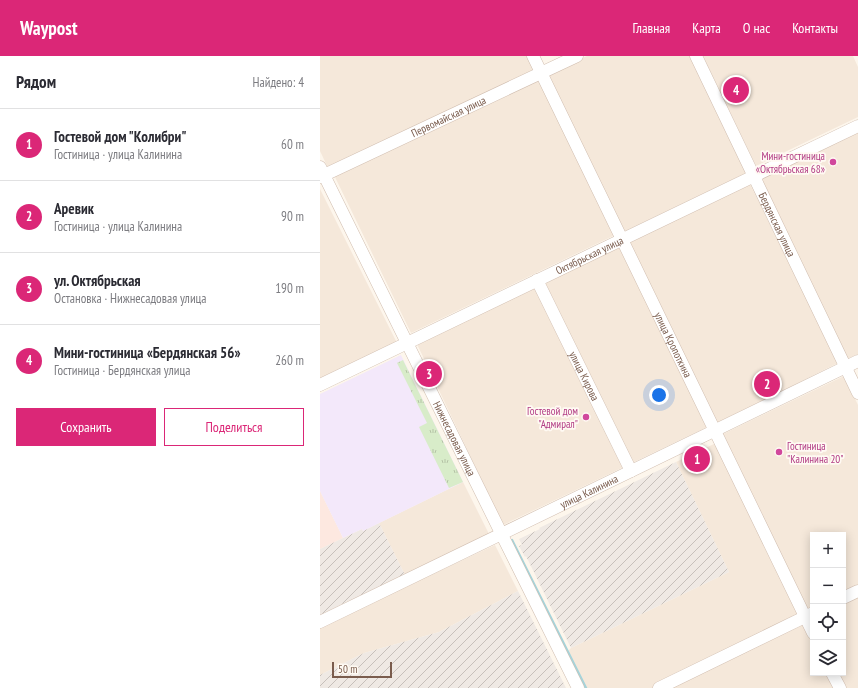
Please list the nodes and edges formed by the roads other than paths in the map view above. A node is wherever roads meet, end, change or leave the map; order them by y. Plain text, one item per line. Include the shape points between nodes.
1 (534, 56) edge
2 (577, 56) edge
3 (696, 56) edge
4 (541, 73) junction
5 (858, 126) edge
6 (321, 173) edge
7 (754, 176) junction
8 (622, 239) junction
9 (537, 280) junction
10 (407, 343) junction
11 (858, 361) edge
12 (846, 367) junction
13 (320, 385) edge
14 (858, 393) edge
15 (715, 431) junction
16 (631, 471) junction
17 (501, 534) junction
18 (858, 591) edge
19 (846, 597) edge
20 (809, 615) edge
21 (320, 622) edge
22 (834, 676) edge
23 (578, 688) edge
24 (659, 688) edge
25 (840, 688) edge

1 - 4 street, улица Кропоткина
2 - 4 street, Первомайская улица
3 - 7 street, Бердянская улица
4 - 6 street, Первомайская улица
4 - 8 street, улица Кропоткина
5 - 7 street, Октябрьская улица
6 - 10 street, Нижнесадовая улица
7 - 8 street, Октябрьская улица
7 - 12 street, Бердянская улица
8 - 9 street, Октябрьская улица
8 - 15 street, улица Кропоткина
9 - 10 street, Октябрьская улица
9 - 16 street, улица Кирова
10 - 13 street, Октябрьская улица
10 - 17 street, Нижнесадовая улица
11 - 12 street, улица Калинина
12 - 14 street, Бердянская улица
12 - 15 street, улица Калинина
15 - 16 street, улица Калинина
15 - 20 street, улица Кропоткина
16 - 17 street, улица Калинина
17 - 21 street, улица Калинина
17 - 23 street, Нижнесадовая улица
18 - 19 street
20 - 24 street
22 - 25 street

